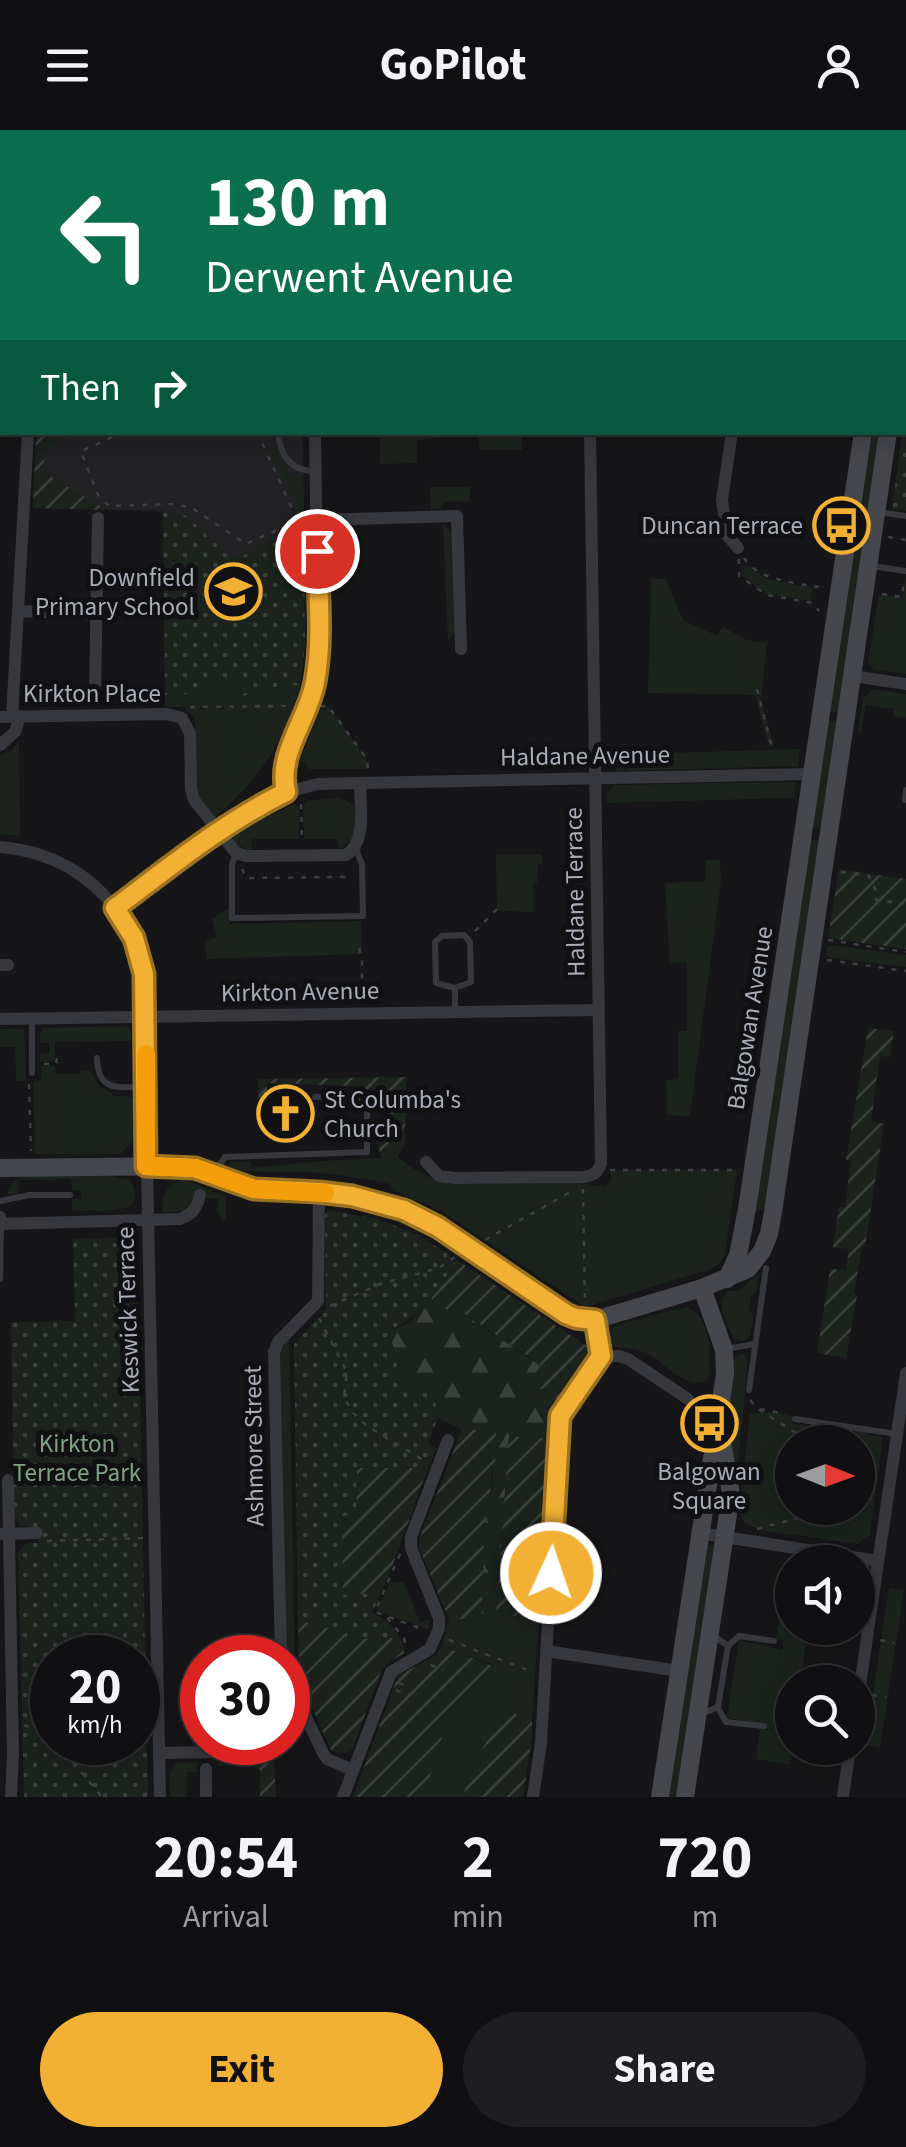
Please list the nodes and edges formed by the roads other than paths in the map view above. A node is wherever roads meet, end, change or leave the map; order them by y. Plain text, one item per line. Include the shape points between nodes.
1 (28, 435) edge
2 (278, 435) edge
3 (315, 435) edge
4 (590, 435) edge
5 (732, 435) edge
6 (863, 435) edge
7 (888, 435) edge
8 (316, 471) junction
9 (876, 512) junction
10 (906, 516) edge
11 (98, 518) dead end
12 (317, 520) junction
13 (738, 548) road end
14 (868, 566) junction
15 (906, 571) edge
16 (18, 611) junction
17 (96, 614) junction
18 (461, 649) dead end
19 (852, 676) junction
20 (906, 684) edge
21 (94, 697) dead end
22 (11, 717) edge
23 (821, 717) junction
24 (846, 721) junction
25 (0, 745) edge
26 (812, 774) junction
27 (597, 779) junction
28 (360, 783) junction
29 (906, 790) edge
30 (286, 792) junction
31 (904, 800) edge
32 (217, 830) junction
33 (804, 834) junction
34 (829, 838) junction
35 (0, 847) edge
36 (356, 849) junction
37 (236, 854) junction
38 (115, 908) junction
39 (454, 988) junction
40 (600, 1010) junction
41 (455, 1012) junction
42 (146, 1016) junction
43 (0, 1019) edge
44 (32, 1019) junction
45 (97, 1058) dead end
46 (32, 1068) road end
47 (146, 1087) junction
48 (315, 1097) dead end
49 (426, 1162) dead end
50 (146, 1166) junction
51 (0, 1168) edge
52 (213, 1174) junction
53 (319, 1192) junction
54 (70, 1195) dead end
55 (200, 1196) dead end
56 (0, 1201) edge
57 (747, 1208) junction
58 (773, 1212) junction
59 (148, 1219) junction
60 (0, 1220) edge
61 (766, 1268) dead end
62 (0, 1279) edge
63 (727, 1279) junction
64 (702, 1288) junction
65 (590, 1320) junction
66 (755, 1344) junction
67 (724, 1350) junction
68 (601, 1356) junction
69 (906, 1373) edge
70 (749, 1394) road end
71 (688, 1399) dead end
72 (795, 1419) road end
73 (719, 1424) junction
74 (897, 1434) junction
75 (448, 1440) dead end
76 (8, 1480) dead end
77 (888, 1494) junction
78 (906, 1496) edge
79 (37, 1533) road end
80 (699, 1533) junction
81 (4, 1534) edge
82 (724, 1537) junction
83 (878, 1562) junction
84 (710, 1634) junction
85 (158, 1635) edge
86 (280, 1635) edge
87 (774, 1642) dead end
88 (728, 1646) junction
89 (546, 1651) junction
90 (863, 1665) edge
91 (679, 1671) junction
92 (6, 1684) edge
93 (718, 1707) junction
94 (698, 1716) junction
95 (764, 1726) dead end
96 (310, 1727) edge
97 (160, 1753) edge
98 (180, 1753) edge
99 (160, 1765) edge
100 (848, 1765) edge
101 (206, 1770) dead end
102 (353, 1770) junction
103 (11, 1797) edge
104 (160, 1797) edge
105 (206, 1797) edge
106 (342, 1797) edge
107 (533, 1797) edge
108 (660, 1797) edge
109 (685, 1797) edge
110 (843, 1797) edge

1 - 16 street
2 - 8 lane via 293,468
3 - 8 street
4 - 27 street, Haldane Terrace
5 - 13 street via 722,500 727,535
6 - 23 street, Balgowan Avenue
7 - 9 street, Balgowan Avenue
8 - 12 street
9 - 10 lane
9 - 14 street, Balgowan Avenue
11 - 17 street
12 - 18 street via 458,516
12 - 30 street via 315,684 285,761
14 - 15 lane
14 - 19 street, Balgowan Avenue
16 - 17 street
16 - 22 street
17 - 21 street
19 - 20 street
19 - 24 street, Balgowan Avenue
22 - 25 street via 14,732
22 - 32 street, Kirkton Place via 182,718 190,733 194,800
23 - 24 street
23 - 26 street, Balgowan Avenue
24 - 34 street, Balgowan Avenue
26 - 27 street, Haldane Avenue
26 - 33 street, Balgowan Avenue
27 - 28 street, Haldane Avenue
27 - 40 street, Haldane Terrace
28 - 30 street, Haldane Avenue
28 - 36 street
29 - 31 lane
30 - 32 street, Haldane Avenue
32 - 37 street
32 - 38 street, Haldane Avenue
33 - 34 street
33 - 57 street, Balgowan Avenue
34 - 58 street, Balgowan Avenue
35 - 38 street, Keswick Terrace via 60,861 92,881
36 - 37 street via 346,855
36 - 37 lane via 363,916 232,918
38 - 42 street, Keswick Terrace via 134,938
39 - 39 lane via 472,982 464,935 435,942 436,982
39 - 41 lane
40 - 41 street, Kirkton Avenue
40 - 49 street, Haldane Terrace via 599,1170 583,1178 455,1178 439,1176
41 - 42 street, Kirkton Avenue
42 - 44 street, Kirkton Avenue
42 - 47 street, Keswick Terrace
43 - 44 street, Kirkton Avenue
44 - 46 lane
45 - 47 lane via 104,1082
47 - 50 street, Keswick Terrace
48 - 52 lane via 367,1103 368,1152 225,1156
50 - 51 street
50 - 52 street
50 - 59 street, Keswick Terrace
52 - 53 street via 254,1189
53 - 65 street via 404,1210 477,1244 566,1314
53 - 86 street, Ashmore Street via 318,1301 274,1352
54 - 56 lane
55 - 59 street via 190,1215
57 - 58 street
57 - 63 street, Balgowan Avenue
58 - 63 street, Balgowan Avenue via 762,1251
59 - 60 street
59 - 85 street, Keswick Terrace
60 - 62 lane
61 - 66 lane
63 - 64 street
64 - 65 street
64 - 67 street
65 - 68 street
66 - 67 lane
66 - 70 lane
67 - 73 street
68 - 71 street via 628,1359
68 - 89 street via 560,1416
69 - 74 street
72 - 74 lane
73 - 80 street
73 - 82 street via 731,1494
74 - 77 street
75 - 102 street via 411,1538 439,1628 430,1649 391,1672
76 - 81 street
77 - 78 street
77 - 83 street
79 - 81 street
80 - 82 street
80 - 91 street
81 - 92 street
82 - 83 street
82 - 84 street
83 - 90 street
84 - 88 lane
84 - 94 street
87 - 88 lane via 740,1636
88 - 93 lane
89 - 91 street
89 - 107 street
91 - 108 street
92 - 103 street
93 - 94 lane
93 - 95 lane via 726,1722
94 - 109 street
96 - 102 street via 327,1759
97 - 98 street
99 - 104 street, Keswick Terrace
100 - 110 street
101 - 105 street
102 - 106 street

